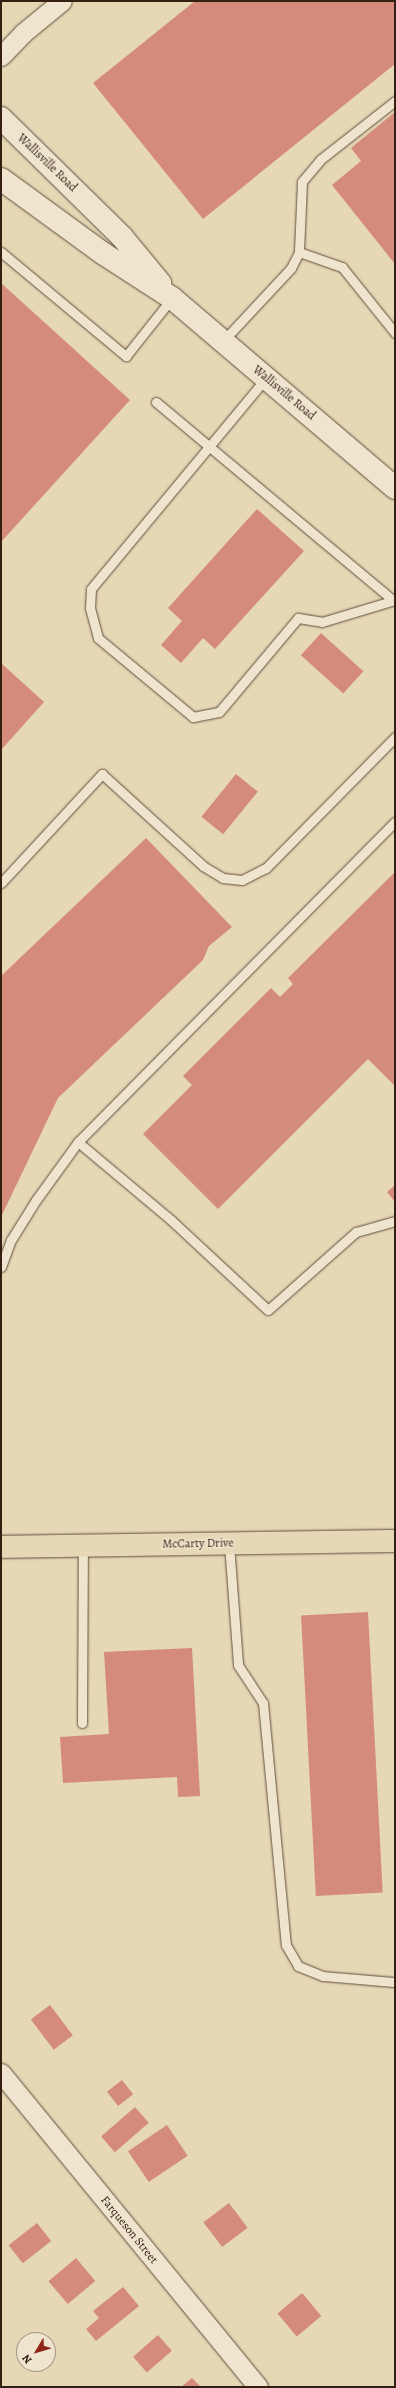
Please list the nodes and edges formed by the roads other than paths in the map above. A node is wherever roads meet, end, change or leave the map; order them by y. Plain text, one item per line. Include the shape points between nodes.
1 (62, 1) edge
2 (1, 56) edge
3 (395, 101) edge
4 (1, 118) edge
5 (1, 179) edge
6 (1, 252) edge
7 (299, 252) junction
8 (172, 298) junction
9 (395, 333) edge
10 (223, 341) junction
11 (266, 378) junction
12 (156, 402) dead end
13 (210, 446) junction
14 (395, 488) edge
15 (395, 600) edge
16 (395, 737) edge
17 (395, 822) edge
18 (1, 884) edge
19 (78, 1142) junction
20 (395, 1221) edge
21 (1, 1267) edge
22 (395, 1541) edge
23 (230, 1544) junction
24 (83, 1546) junction
25 (1, 1548) edge
26 (82, 1723) dead end
27 (395, 1982) edge
28 (1, 2073) edge
29 (258, 2387) edge

1 - 2 street via 23,33
3 - 7 lane via 321,159 302,182
4 - 8 main road, Wallisville Road via 122,237
5 - 8 main road, Wallisville Road via 104,254
6 - 8 lane via 126,356
7 - 9 lane via 342,267
7 - 10 lane via 291,268
8 - 10 main road, Wallisville Road
10 - 11 main road, Wallisville Road
11 - 13 lane
11 - 14 main road, Wallisville Road
12 - 13 lane
13 - 15 lane
13 - 15 lane via 91,590 90,608 98,638 104,643 193,717 219,712 298,618 322,622
16 - 18 lane via 266,868 242,880 223,878 203,866 102,774
17 - 19 lane
19 - 20 lane via 171,1220 268,1310 356,1232
19 - 21 lane via 11,1240
22 - 23 main road, McCarty Drive
23 - 24 main road, McCarty Drive
23 - 27 lane via 238,1665 263,1703 286,1945 298,1966 323,1976
24 - 25 main road, McCarty Drive
24 - 26 lane
28 - 29 street, Farqueson Street

